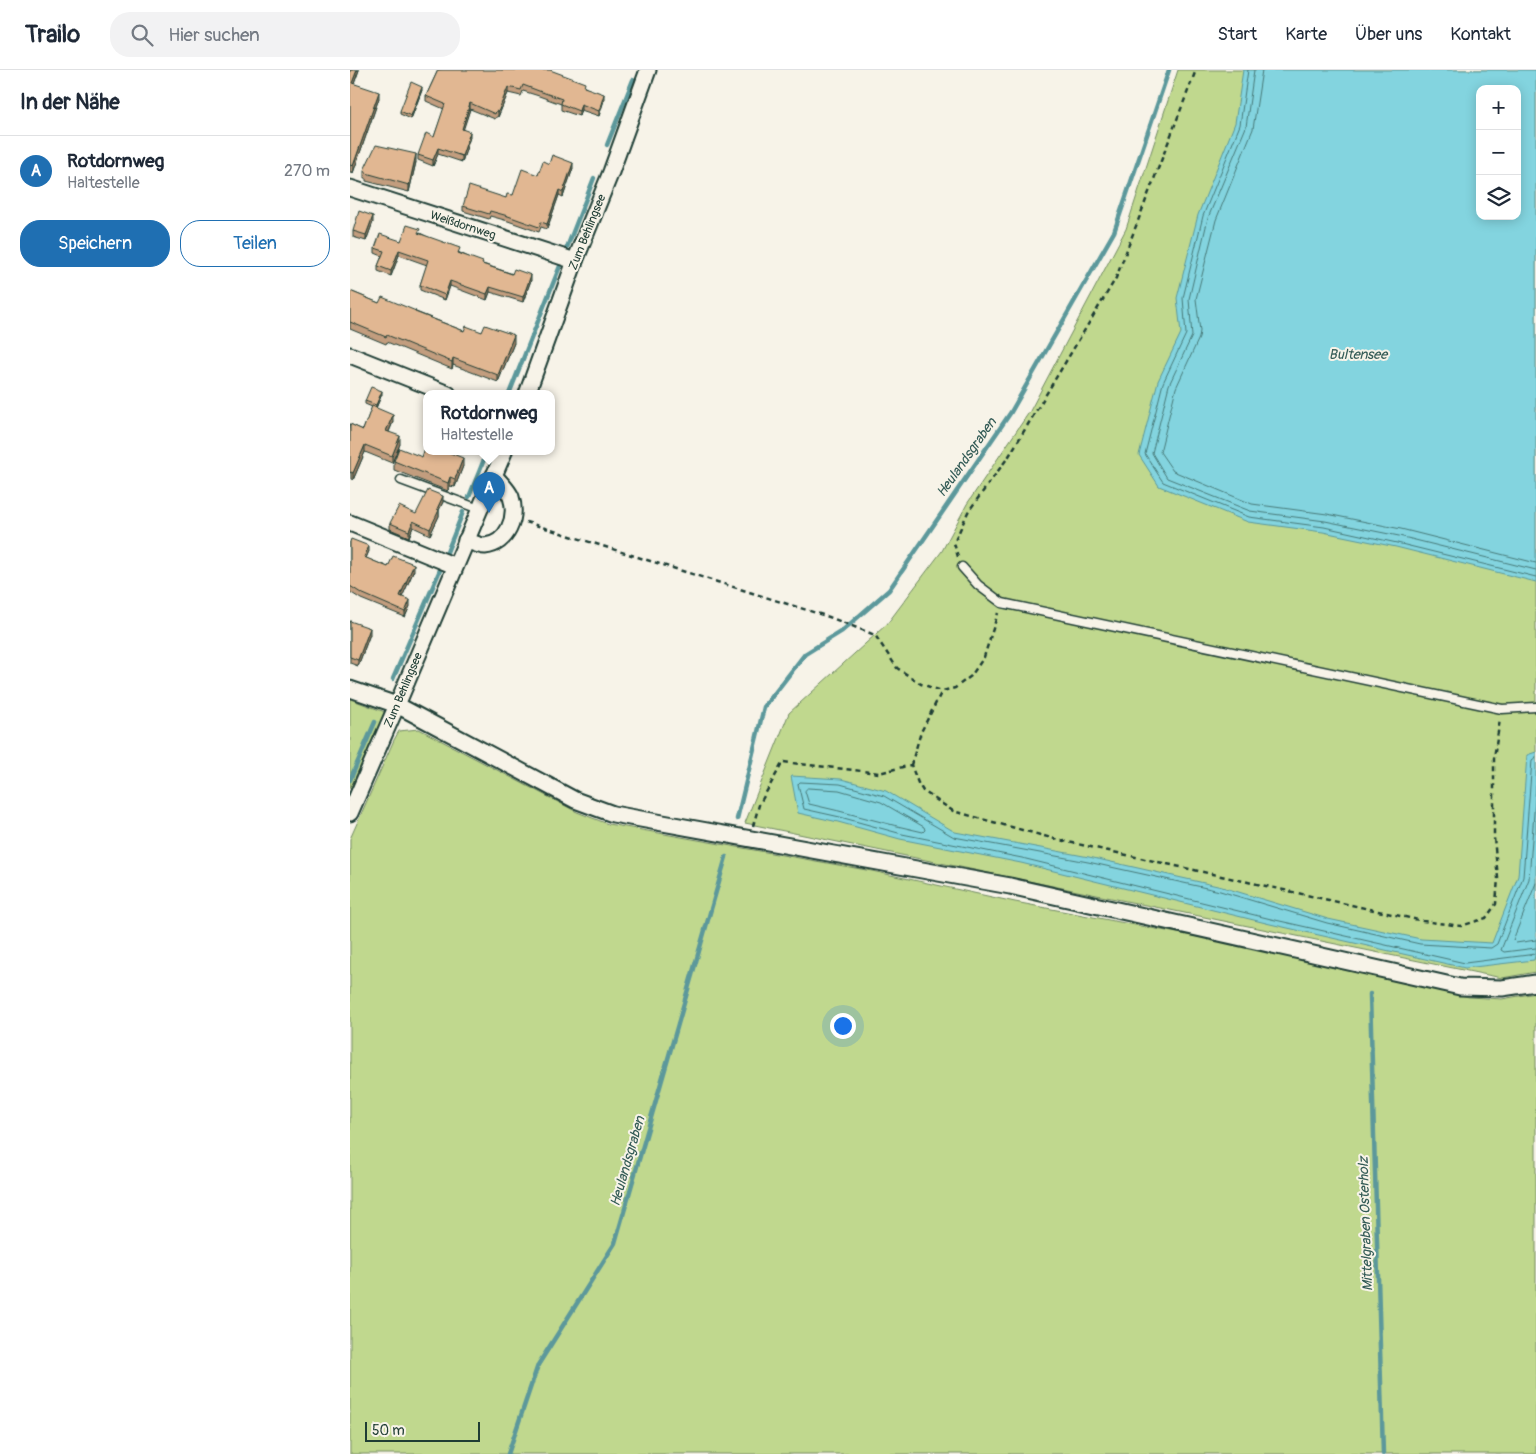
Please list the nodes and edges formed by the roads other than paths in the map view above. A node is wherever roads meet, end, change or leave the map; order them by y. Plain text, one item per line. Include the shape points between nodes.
1 (645, 70) edge
2 (350, 188) edge
3 (575, 261) junction
4 (350, 355) edge
5 (438, 390) edge
6 (528, 390) edge
7 (503, 455) edge
8 (494, 475) junction
9 (401, 480) dead end
10 (479, 509) junction
11 (350, 523) edge
12 (466, 540) junction
13 (455, 566) junction
14 (962, 567) road end
15 (350, 689) edge
16 (397, 705) junction
17 (1536, 707) edge
18 (350, 813) edge
19 (1536, 983) edge

1 - 3 street, Zum Behlingsee via 611,172
2 - 3 street, Weißdornweg
3 - 6 street, Zum Behlingsee
4 - 5 street
7 - 8 street, Zum Behlingsee
8 - 10 street, Zum Behlingsee
8 - 12 street via 510,495 513,505 509,530 497,544 482,546
9 - 10 lane
10 - 12 street, Zum Behlingsee
11 - 13 street
12 - 13 street, Zum Behlingsee
13 - 16 street, Zum Behlingsee
14 - 17 lane via 978,585 1002,602 1502,709
15 - 16 street
16 - 18 street, Zum Behlingsee
16 - 19 street via 575,800 613,814 1010,886 1460,987 1502,988

